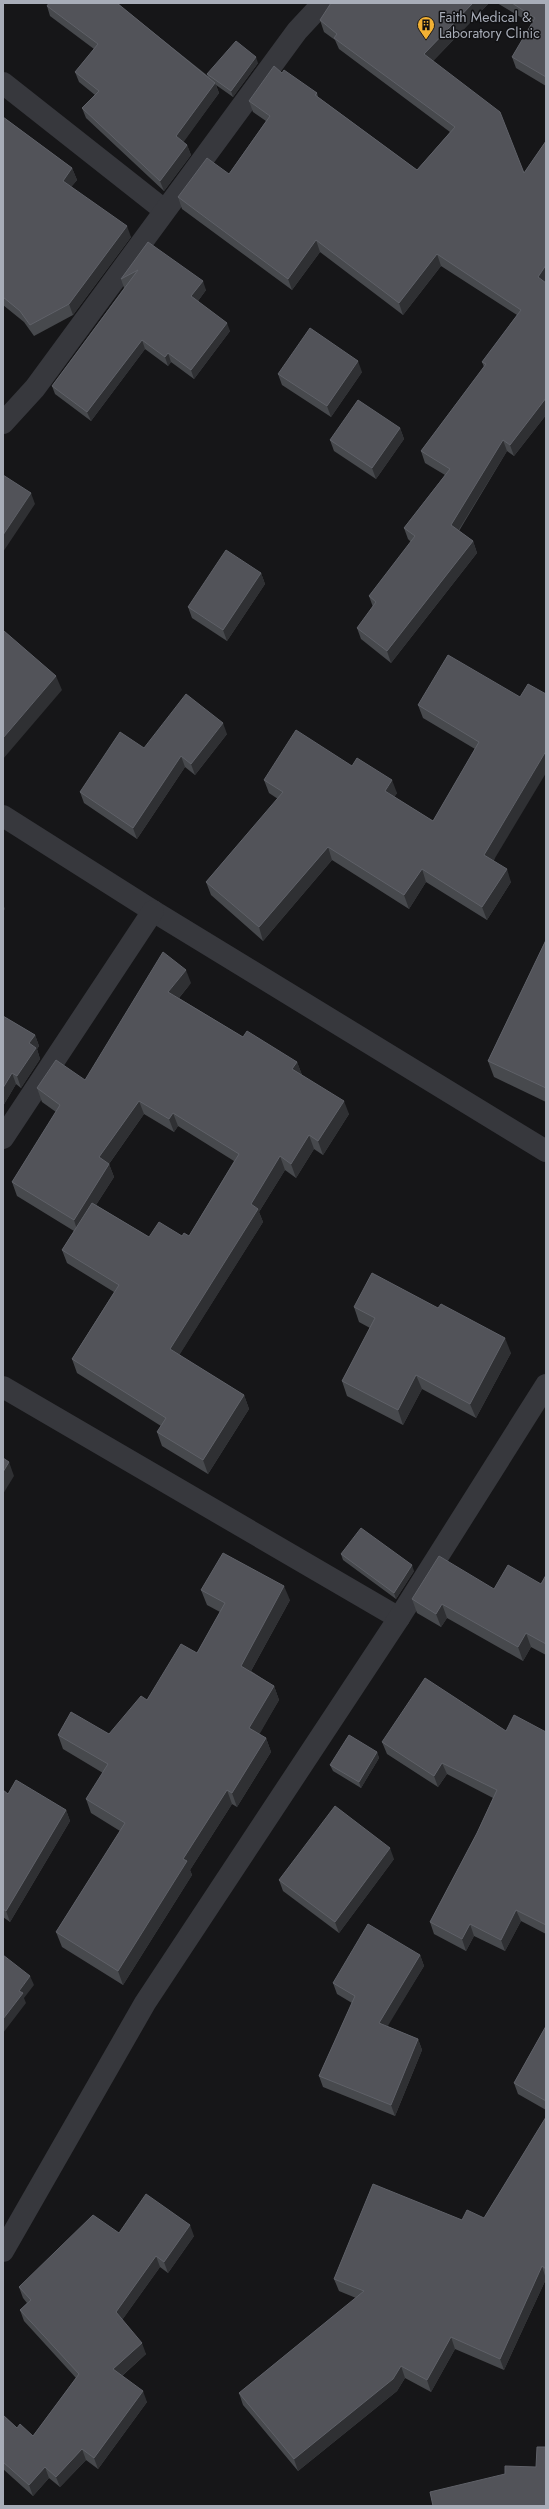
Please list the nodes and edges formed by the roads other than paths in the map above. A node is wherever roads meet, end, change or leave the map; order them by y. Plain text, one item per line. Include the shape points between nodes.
1 (323, 3) edge
2 (3, 83) edge
3 (164, 210) junction
4 (3, 423) edge
5 (3, 816) edge
6 (153, 911) junction
7 (3, 1138) edge
8 (546, 1151) edge
9 (546, 1385) edge
10 (3, 1387) edge
11 (399, 1618) junction
12 (3, 2251) edge

1 - 3 street via 297,30
2 - 3 street
3 - 4 street via 35,388
5 - 6 street
6 - 7 street
6 - 8 street
9 - 11 street
10 - 11 street
11 - 12 street via 145,2003

